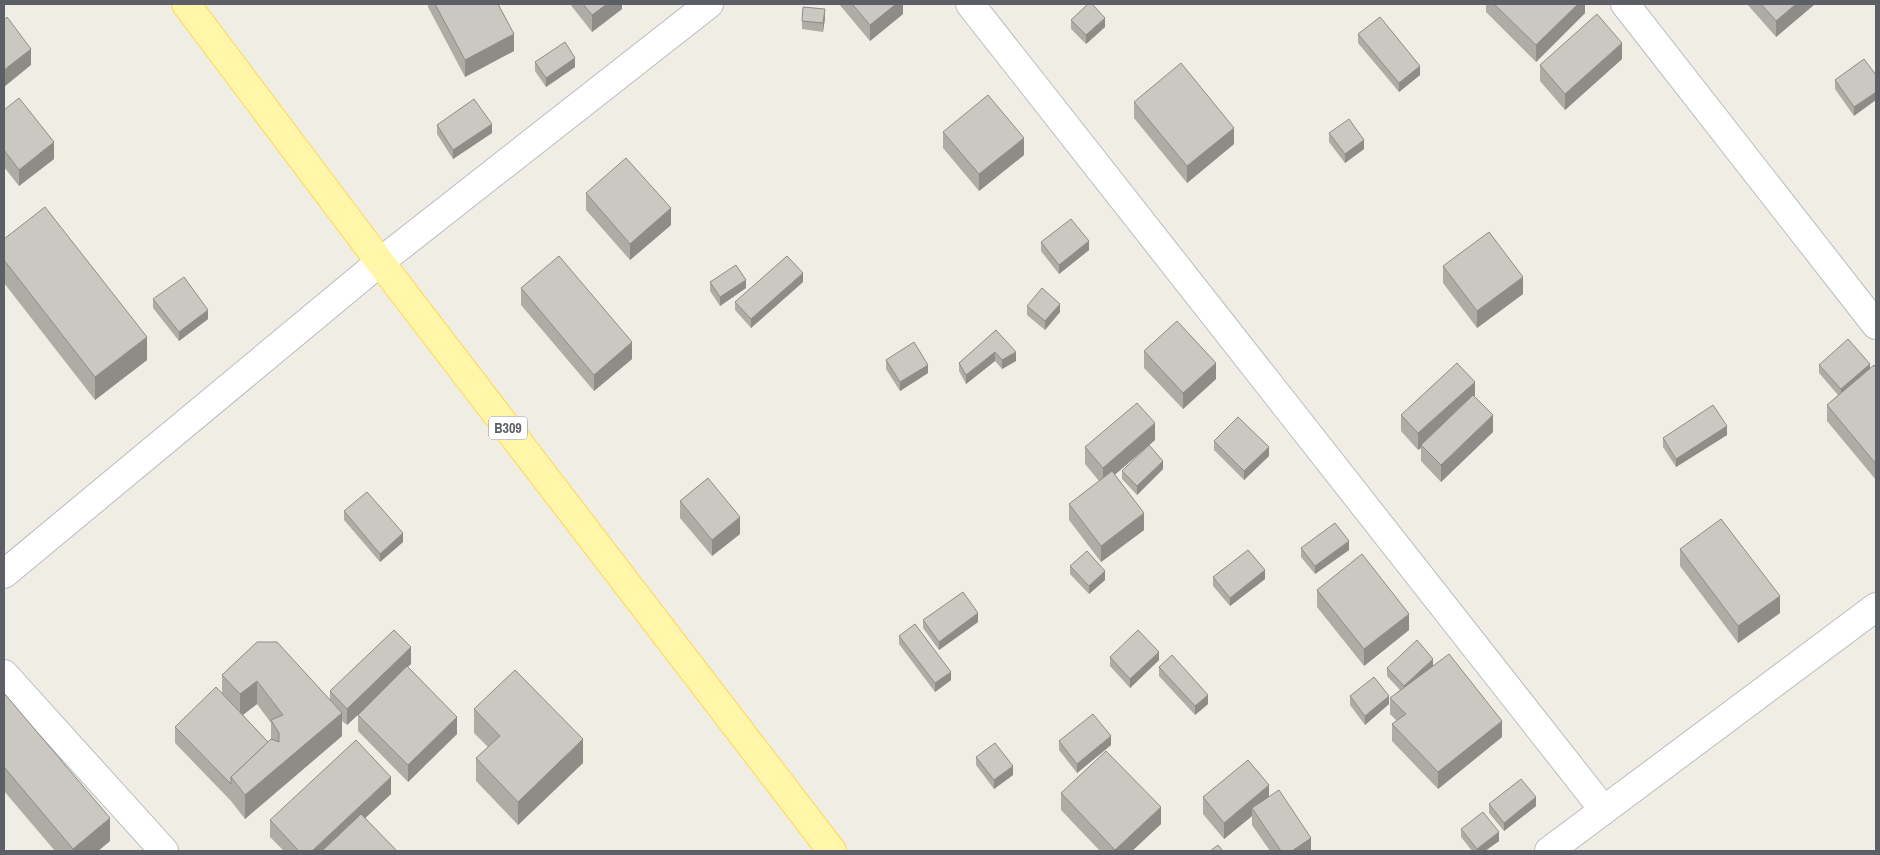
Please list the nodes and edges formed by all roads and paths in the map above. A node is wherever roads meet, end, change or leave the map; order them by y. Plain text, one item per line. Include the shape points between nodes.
1 (186, 4) edge
2 (709, 4) edge
3 (970, 4) edge
4 (1625, 4) edge
5 (380, 262) junction
6 (1876, 324) edge
7 (4, 574) edge
8 (1876, 607) edge
9 (4, 674) edge
10 (1602, 809) junction
11 (164, 851) edge
12 (832, 851) edge
13 (1549, 851) edge

1 - 5 main road, B309
2 - 5 street
3 - 10 street
4 - 6 street
5 - 7 street
5 - 12 main road, B309
8 - 10 street
9 - 11 street
10 - 13 street

